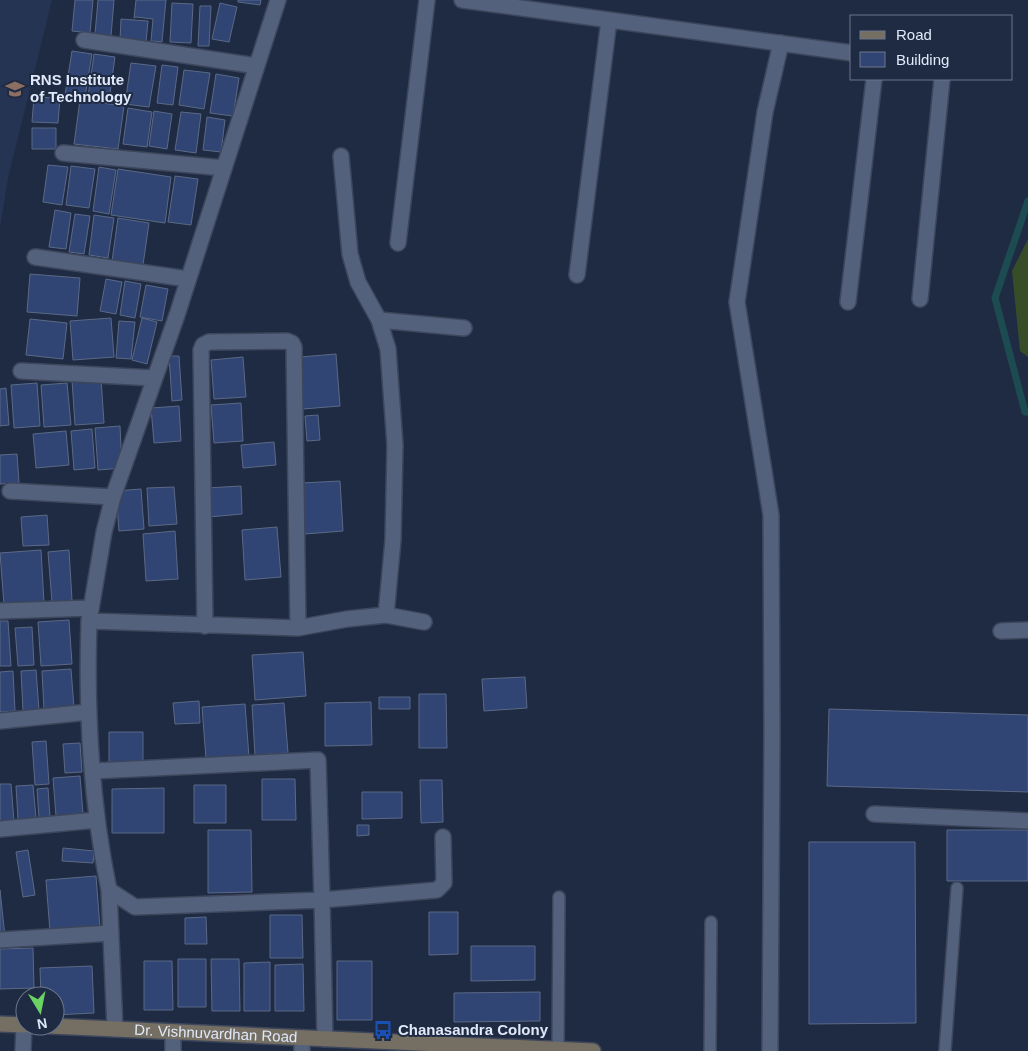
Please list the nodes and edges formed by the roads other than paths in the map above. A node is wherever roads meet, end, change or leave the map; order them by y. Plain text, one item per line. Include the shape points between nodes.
1 (278, 0) edge
2 (427, 0) edge
3 (462, 0) edge
4 (609, 20) junction
5 (84, 40) dead end
6 (781, 43) junction
7 (850, 53) edge
8 (257, 66) junction
9 (874, 80) edge
10 (942, 80) edge
11 (64, 153) dead end
12 (342, 156) dead end
13 (224, 168) junction
14 (398, 243) dead end
15 (35, 257) dead end
16 (577, 275) dead end
17 (188, 279) junction
18 (920, 299) dead end
19 (848, 302) dead end
20 (379, 320) junction
21 (464, 328) dead end
22 (21, 371) dead end
23 (154, 378) junction
24 (10, 492) dead end
25 (113, 497) junction
26 (0, 611) edge
27 (90, 614) junction
28 (386, 614) junction
29 (424, 622) dead end
30 (205, 626) junction
31 (298, 628) junction
32 (1028, 630) edge
33 (1001, 631) dead end
34 (89, 712) junction
35 (0, 721) edge
36 (93, 771) junction
37 (874, 814) dead end
38 (97, 820) junction
39 (1028, 821) edge
40 (0, 829) edge
41 (443, 837) dead end
42 (957, 888) dead end
43 (109, 890) junction
44 (559, 897) dead end
45 (322, 900) junction
46 (711, 922) dead end
47 (111, 933) junction
48 (0, 940) edge
49 (0, 1024) edge
50 (15, 1025) edge
51 (65, 1027) edge
52 (115, 1029) junction
53 (173, 1032) junction
54 (24, 1036) edge
55 (325, 1039) junction
56 (302, 1044) edge
57 (433, 1047) edge
58 (558, 1050) edge
59 (23, 1051) edge
60 (173, 1051) edge
61 (593, 1051) edge
62 (710, 1051) edge
63 (770, 1051) edge
64 (945, 1051) edge

1 - 8 street
2 - 14 street
3 - 4 street
4 - 6 street
4 - 16 street
5 - 8 street
6 - 7 street
6 - 63 street via 764,112 737,302 771,515
8 - 13 street
9 - 19 street
10 - 18 street
11 - 13 street
12 - 20 street via 350,254 358,282
13 - 17 street
15 - 17 street
17 - 23 street
20 - 21 street
20 - 28 street via 388,349 395,445 393,540
22 - 23 street
23 - 25 street
24 - 25 street
25 - 27 street
26 - 27 street
27 - 30 street
27 - 34 street
28 - 29 street
28 - 31 street
30 - 31 street
30 - 31 street via 201,350 209,342 287,341 294,347
32 - 33 street
34 - 35 street
34 - 36 street
36 - 38 street
36 - 45 street via 318,760
37 - 39 street
38 - 40 street
38 - 43 street
41 - 45 street via 444,883 437,890
42 - 64 lane
43 - 45 street via 135,907
43 - 47 street
44 - 58 lane
45 - 55 street
46 - 62 lane
47 - 48 street
47 - 52 street
49 - 50 main road
51 - 52 main road, Dr. Vishnuvardhan Road
52 - 53 main road, Dr. Vishnuvardhan Road
53 - 56 main road, Dr. Vishnuvardhan Road
53 - 60 street
54 - 59 street
55 - 56 main road, Dr. Vishnuvardhan Road
55 - 57 main road, Dr. Vishnuvardhan Road
57 - 58 main road, Dr. Vishnuvardhan Road
58 - 61 main road, Dr. Vishnuvardhan Road

